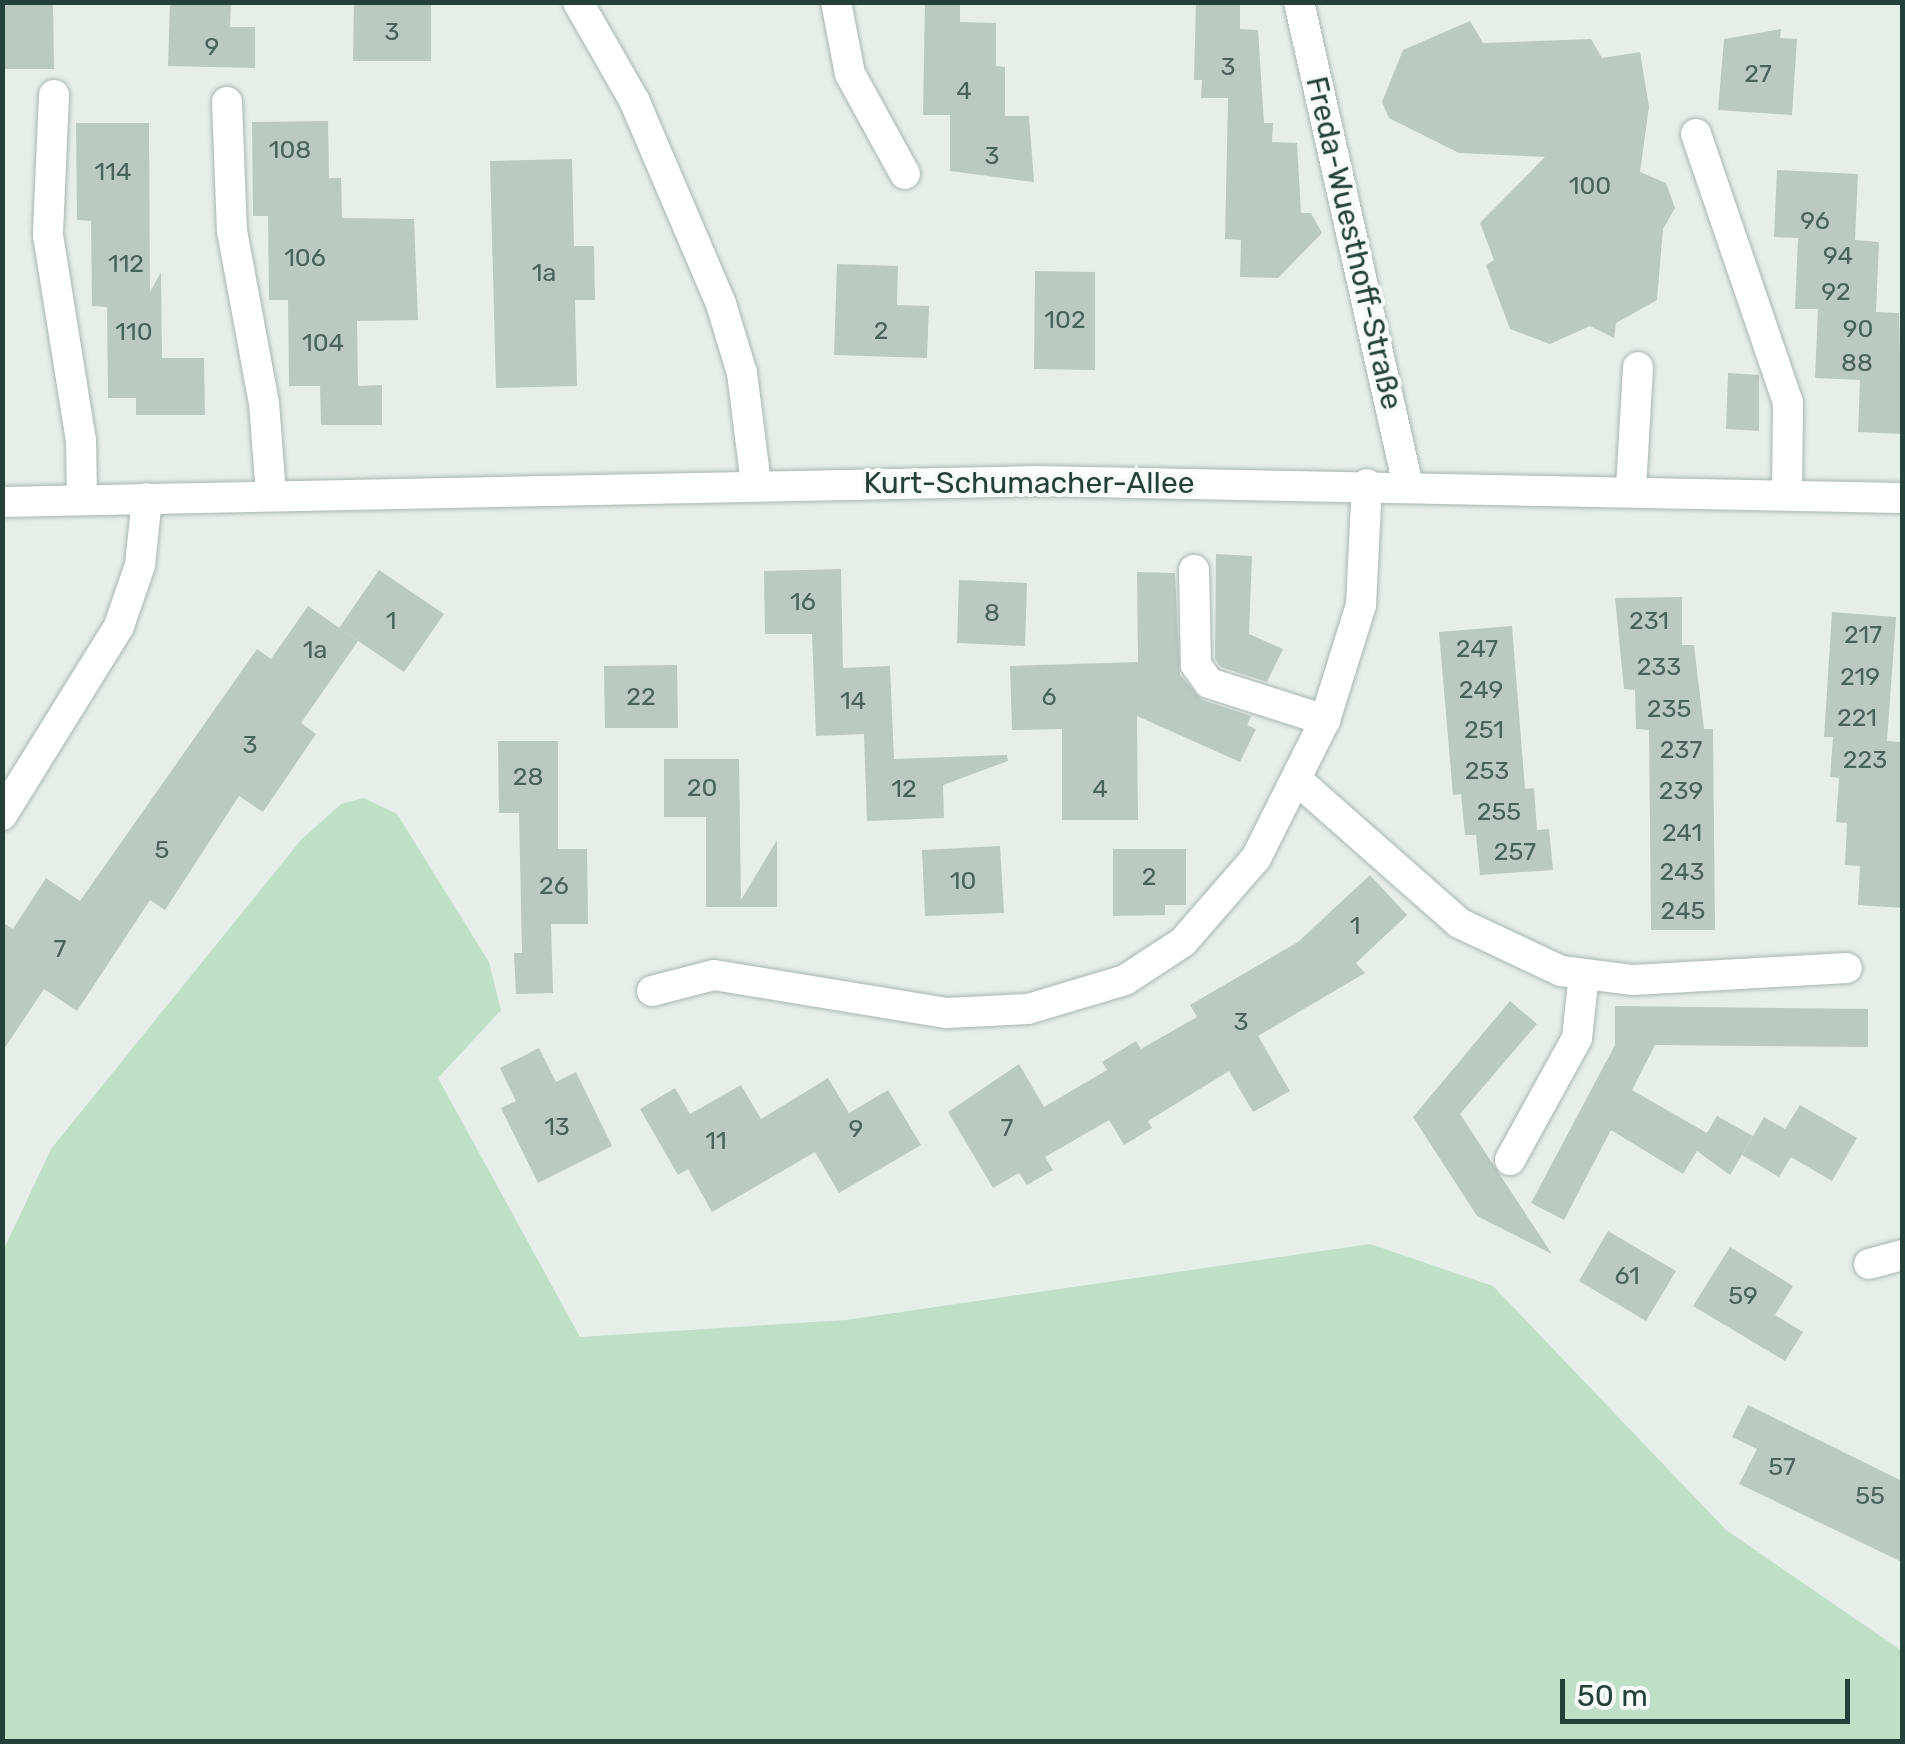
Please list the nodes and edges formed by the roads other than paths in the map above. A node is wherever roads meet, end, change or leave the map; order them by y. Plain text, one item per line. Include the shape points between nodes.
1 (578, 2) edge
2 (836, 2) edge
3 (1300, 2) edge
4 (54, 96) dead end
5 (228, 102) dead end
6 (1696, 134) dead end
7 (905, 174) dead end
8 (1638, 367) dead end
9 (756, 484) junction
10 (1367, 484) junction
11 (1408, 484) junction
12 (1631, 489) junction
13 (1787, 494) junction
14 (271, 495) junction
15 (147, 498) junction
16 (1902, 498) edge
17 (82, 500) junction
18 (2, 502) edge
19 (1194, 570) dead end
20 (1325, 720) junction
21 (1297, 780) junction
22 (2, 815) edge
23 (1847, 968) dead end
24 (1584, 974) junction
25 (652, 991) dead end
26 (1510, 1160) dead end
27 (1902, 1255) edge
28 (1869, 1264) dead end

1 - 9 street via 634,100 721,304 742,373
2 - 7 street via 850,74
3 - 11 street, Freda-Wuesthoff-Straße
4 - 17 street via 48,235 81,440
5 - 14 street via 232,231 264,403
6 - 13 street via 1788,402
8 - 12 street
9 - 10 street, Kurt-Schumacher-Allee
9 - 14 street, Kurt-Schumacher-Allee
10 - 11 street, Kurt-Schumacher-Allee
10 - 20 street via 1361,604
11 - 12 street, Kurt-Schumacher-Allee
12 - 13 street, Kurt-Schumacher-Allee
13 - 16 street, Kurt-Schumacher-Allee
14 - 15 street, Kurt-Schumacher-Allee
15 - 17 street, Kurt-Schumacher-Allee
15 - 22 street via 140,565 118,626
17 - 18 street, Kurt-Schumacher-Allee
19 - 20 street via 1196,665 1209,683
20 - 21 street
21 - 24 street via 1459,923 1561,971
21 - 25 street via 1256,858 1220,906 1183,942 1076,998 1028,1009 948,1013 714,975
23 - 24 street via 1633,980
24 - 26 street via 1577,1038
27 - 28 street

